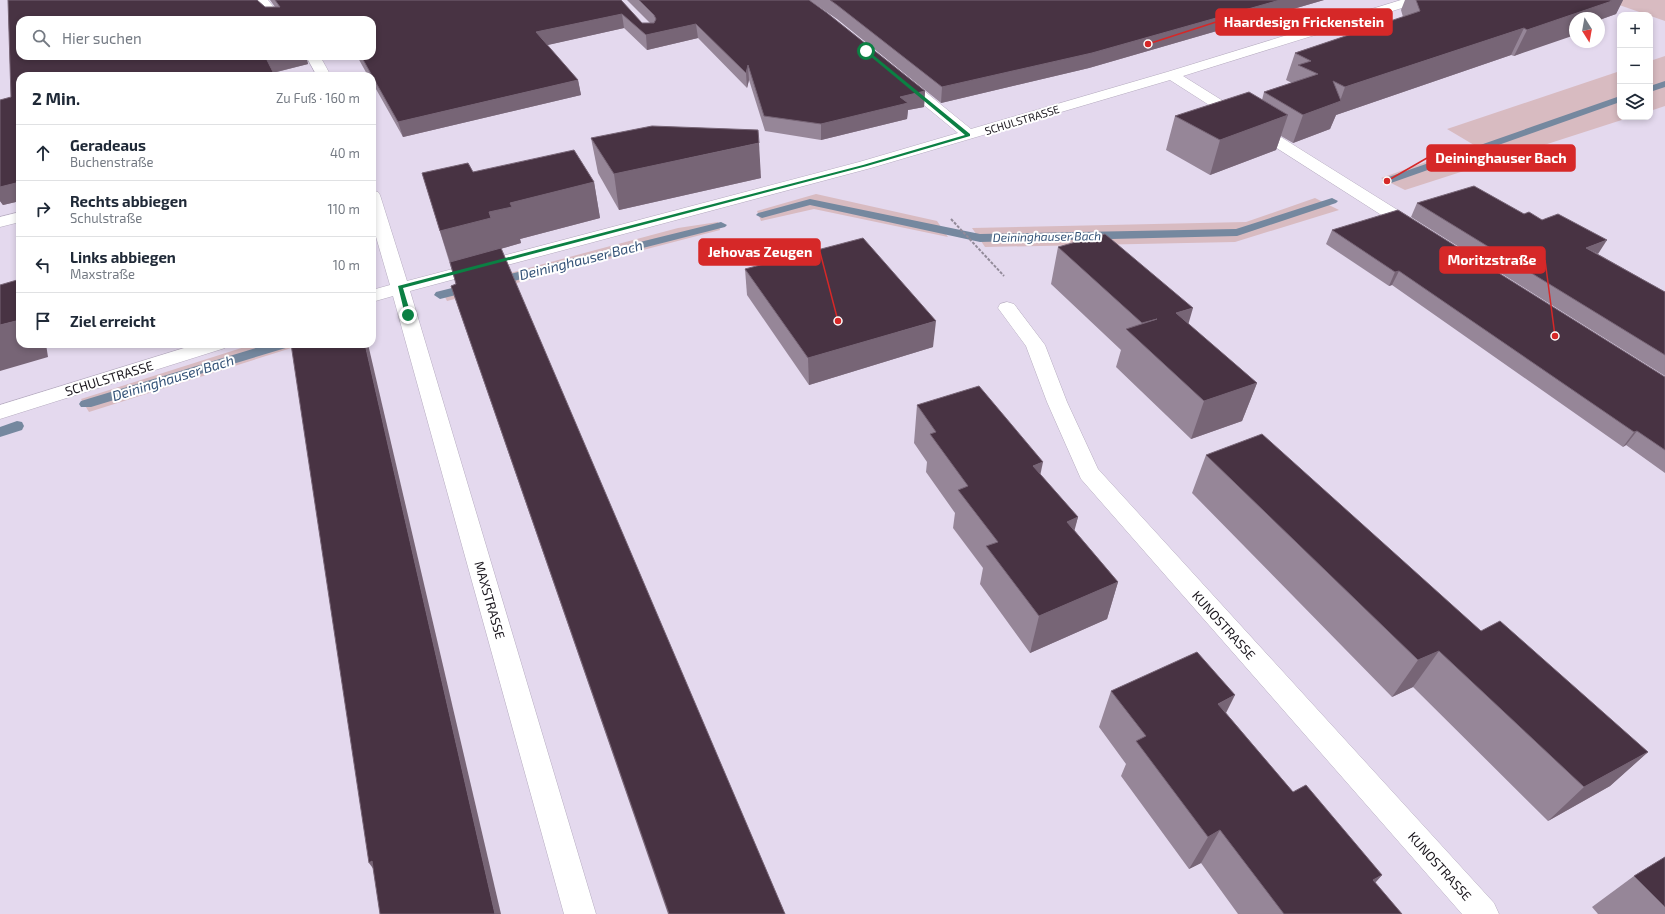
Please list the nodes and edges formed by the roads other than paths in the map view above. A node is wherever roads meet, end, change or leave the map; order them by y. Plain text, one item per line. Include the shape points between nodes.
1 (262, 0) edge
2 (1414, 0) edge
3 (274, 16) edge
4 (315, 60) edge
5 (890, 70) edge
6 (322, 72) edge
7 (1172, 75) junction
8 (969, 135) junction
9 (376, 208) edge
10 (16, 218) edge
11 (0, 222) edge
12 (1427, 236) edge
13 (400, 287) junction
14 (376, 295) edge
15 (1007, 308) dead end
16 (205, 348) edge
17 (0, 412) edge
18 (580, 914) edge
19 (1483, 914) edge

1 - 3 street
2 - 7 street, SCHULSTRASSE
4 - 6 street
5 - 8 street
7 - 8 street, SCHULSTRASSE
7 - 12 street
8 - 13 street, SCHULSTRASSE via 865,166
9 - 13 street, MAXSTRASSE
10 - 11 street
13 - 14 street, SCHULSTRASSE
13 - 18 street, MAXSTRASSE
15 - 19 street, KUNOSTRASSE via 1035,345 1088,473
16 - 17 street, SCHULSTRASSE

